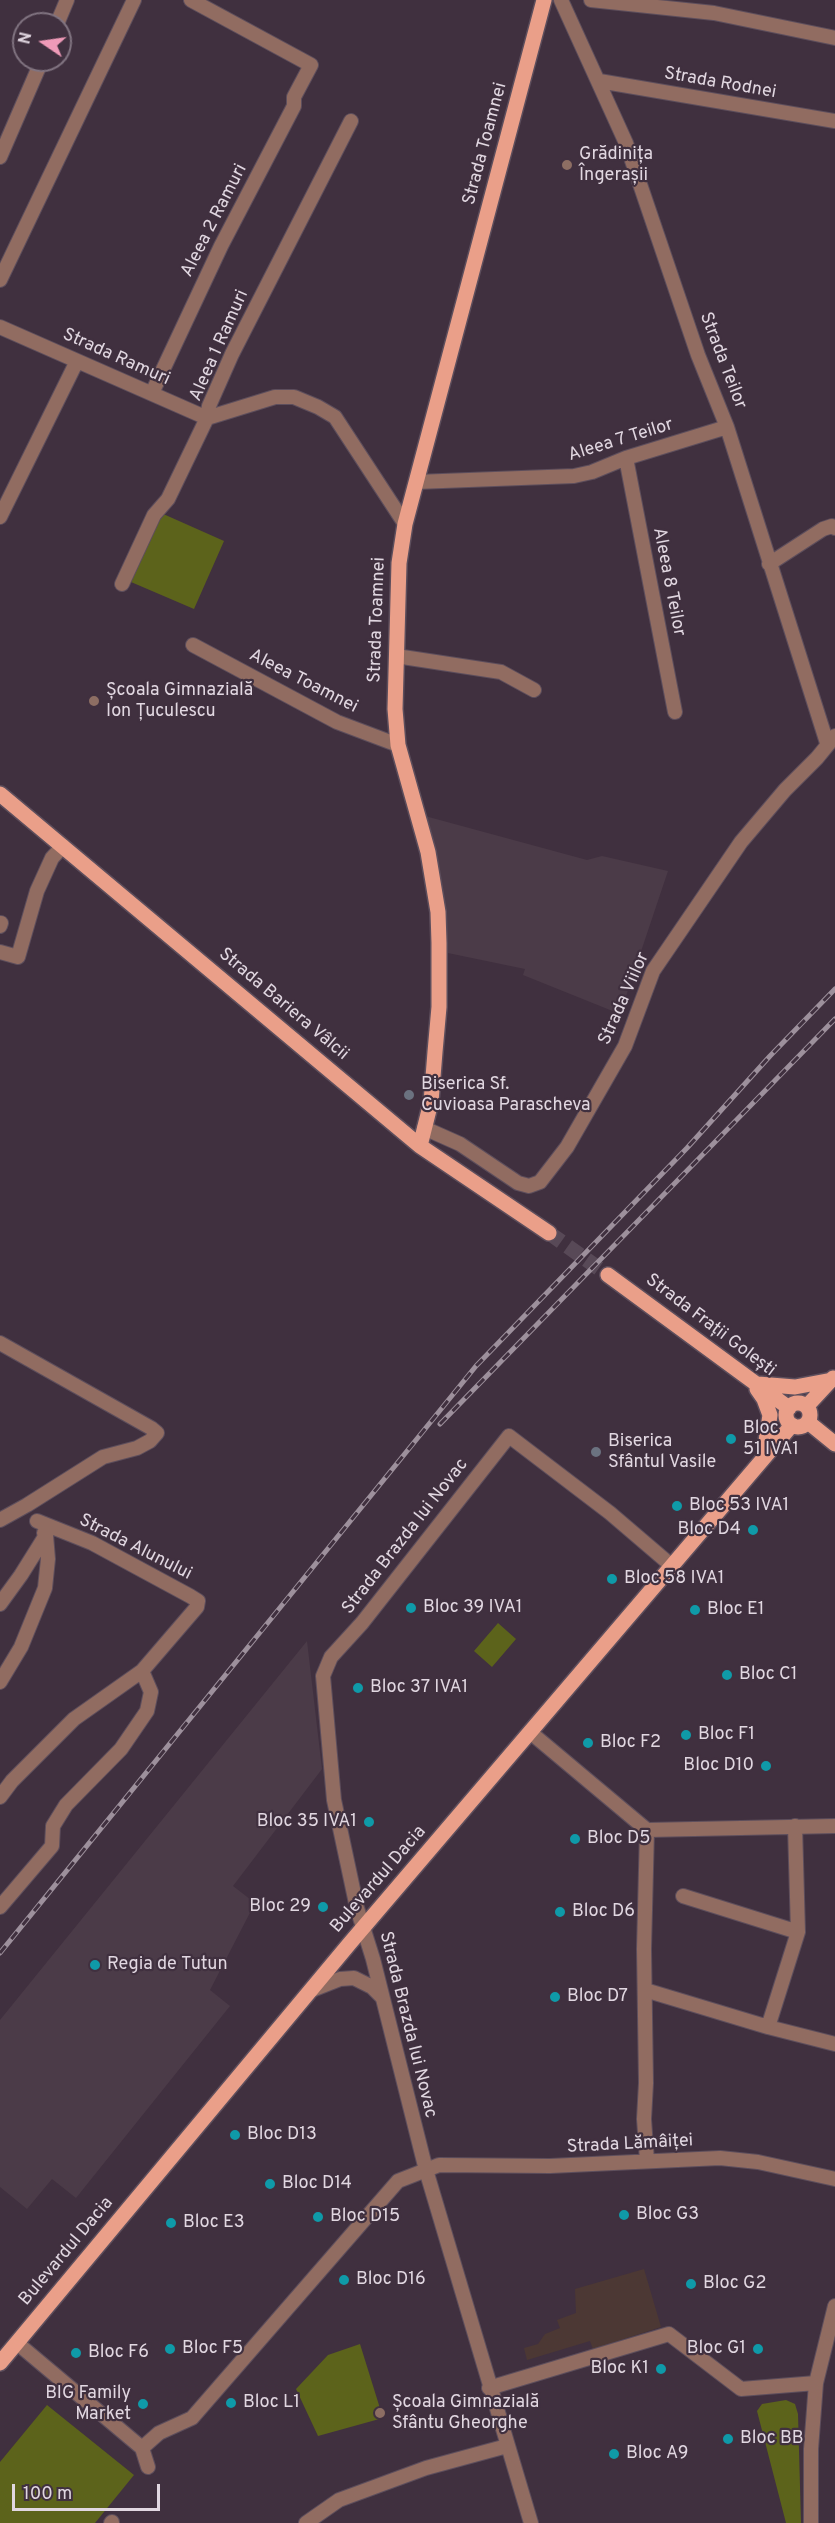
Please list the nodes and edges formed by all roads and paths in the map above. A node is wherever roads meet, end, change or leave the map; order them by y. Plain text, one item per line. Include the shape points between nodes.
1 (134, 0) edge
2 (191, 0) edge
3 (544, 0) edge
4 (561, 0) edge
5 (591, 0) edge
6 (835, 38) edge
7 (37, 72) edge
8 (599, 81) junction
9 (351, 121) dead end
10 (835, 122) edge
11 (0, 157) edge
12 (0, 280) edge
13 (0, 327) edge
14 (76, 361) junction
15 (152, 393) junction
16 (207, 418) junction
17 (727, 427) junction
18 (626, 458) junction
19 (416, 482) junction
20 (0, 517) edge
21 (405, 524) junction
22 (835, 528) edge
23 (769, 564) junction
24 (122, 584) dead end
25 (193, 645) dead end
26 (396, 656) junction
27 (534, 690) dead end
28 (675, 712) dead end
29 (831, 740) edge
30 (398, 745) junction
31 (0, 794) edge
32 (63, 846) junction
33 (0, 952) edge
34 (424, 1128) junction
35 (420, 1146) junction
36 (549, 1233) tunnel mouth
37 (608, 1275) tunnel mouth
38 (0, 1343) edge
39 (833, 1378) edge
40 (754, 1384) junction
41 (807, 1406) junction
42 (789, 1408) junction
43 (808, 1422) junction
44 (792, 1425) junction
45 (835, 1444) edge
46 (762, 1459) junction
47 (27, 1505) junction
48 (0, 1520) edge
49 (37, 1521) junction
50 (46, 1535) junction
51 (672, 1566) junction
52 (0, 1604) edge
53 (142, 1671) junction
54 (0, 1682) edge
55 (530, 1732) junction
56 (0, 1797) edge
57 (795, 1826) junction
58 (835, 1826) edge
59 (647, 1830) junction
60 (683, 1896) dead end
61 (0, 1906) edge
62 (364, 1927) junction
63 (798, 1932) junction
64 (312, 1990) junction
65 (645, 1990) junction
66 (382, 1997) junction
67 (768, 2027) junction
68 (835, 2044) edge
69 (647, 2161) junction
70 (426, 2170) junction
71 (835, 2180) edge
72 (835, 2306) edge
73 (17, 2343) junction
74 (0, 2363) edge
75 (816, 2383) junction
76 (489, 2388) junction
77 (507, 2446) junction
78 (142, 2448) junction
79 (148, 2467) dead end
80 (306, 2523) edge
81 (531, 2523) edge
82 (811, 2523) edge

1 - 12 street
2 - 15 street, Aleea 2 Ramuri via 311,65
3 - 19 main road, Strada Toamnei
4 - 8 street, Strada Teilor
5 - 6 street via 714,13
7 - 11 street
8 - 10 street, Strada Rodnei
8 - 17 street, Strada Teilor via 626,143 698,355
9 - 16 street, Aleea 1 Ramuri via 232,354
13 - 14 street, Strada Ramuri
14 - 15 street, Strada Ramuri
14 - 20 street
15 - 16 street, Strada Ramuri
16 - 21 street via 275,397 294,397 318,407 335,417
16 - 24 street, Aleea 1 Ramuri
17 - 18 street, Aleea 7 Teilor
17 - 23 street, Strada Teilor
18 - 19 street, Aleea 7 Teilor via 592,472 555,478
18 - 28 street, Aleea 8 Teilor
19 - 21 main road, Strada Toamnei
21 - 26 main road, Strada Toamnei via 396,587
22 - 23 street via 823,529
23 - 29 street, Strada Teilor
25 - 30 street, Aleea Toamnei via 337,722
26 - 27 street via 501,672
26 - 30 main road, Strada Toamnei
29 - 34 street, Strada Viilor via 741,842 653,971 624,1046 567,1147 540,1182 529,1186 518,1183 460,1143
30 - 34 main road, Strada Toamnei via 428,852 438,912 439,1007 431,1102
31 - 32 main road, Strada Bariera Vâlcii
32 - 33 street via 52,858 37,891 18,957
32 - 35 main road, Strada Bariera Vâlcii
34 - 35 main road, Strada Toamnei
35 - 36 main road, Strada Bariera Vâlcii
37 - 40 main road, Strada Frații Golești
38 - 47 street via 157,1434 137,1448 104,1457
39 - 40 main road via 795,1388
39 - 41 main road
40 - 42 main road, Strada Frații Golești
40 - 46 main road via 770,1415
41 - 42 main road via 797,1403
41 - 43 main road
42 - 44 main road via 787,1418
43 - 44 main road via 800,1427
43 - 45 main road
44 - 46 main road, Bulevardul Dacia
46 - 51 main road, Bulevardul Dacia
47 - 48 street
47 - 49 street
49 - 50 street
49 - 53 street, Strada Alunului via 92,1543 198,1601 192,1615
50 - 52 street
50 - 54 street via 45,1588 21,1647
51 - 55 main road, Bulevardul Dacia
51 - 62 street, Strada Brazda lui Novac via 509,1436 331,1657 323,1676 334,1800
53 - 56 street, Strada Alunului via 74,1719
53 - 61 street via 151,1692 147,1711 121,1749 66,1805 53,1826 52,1846
55 - 59 street
55 - 62 main road, Bulevardul Dacia
57 - 58 street
57 - 59 street
57 - 63 street
59 - 65 street
60 - 63 street
62 - 64 main road, Bulevardul Dacia
62 - 66 street, Strada Brazda lui Novac
63 - 67 street
64 - 66 street via 340,1978 354,1978 372,1986
64 - 73 main road, Bulevardul Dacia
65 - 67 street
65 - 69 street
66 - 70 street, Strada Brazda lui Novac
67 - 68 street
69 - 70 street, Strada Lămâiței via 550,2166 439,2165
69 - 71 street, Strada Lămâiței via 720,2158 758,2162
70 - 76 street, Strada Brazda lui Novac
70 - 78 street, Strada Lămâiței via 398,2181 192,2418 159,2433
72 - 75 street
73 - 74 main road, Bulevardul Dacia
73 - 78 street
75 - 76 street via 741,2389 669,2334
75 - 82 street
76 - 77 street, Strada Brazda lui Novac
77 - 80 street via 426,2468 339,2500
77 - 81 street, Strada Brazda lui Novac
78 - 79 street

